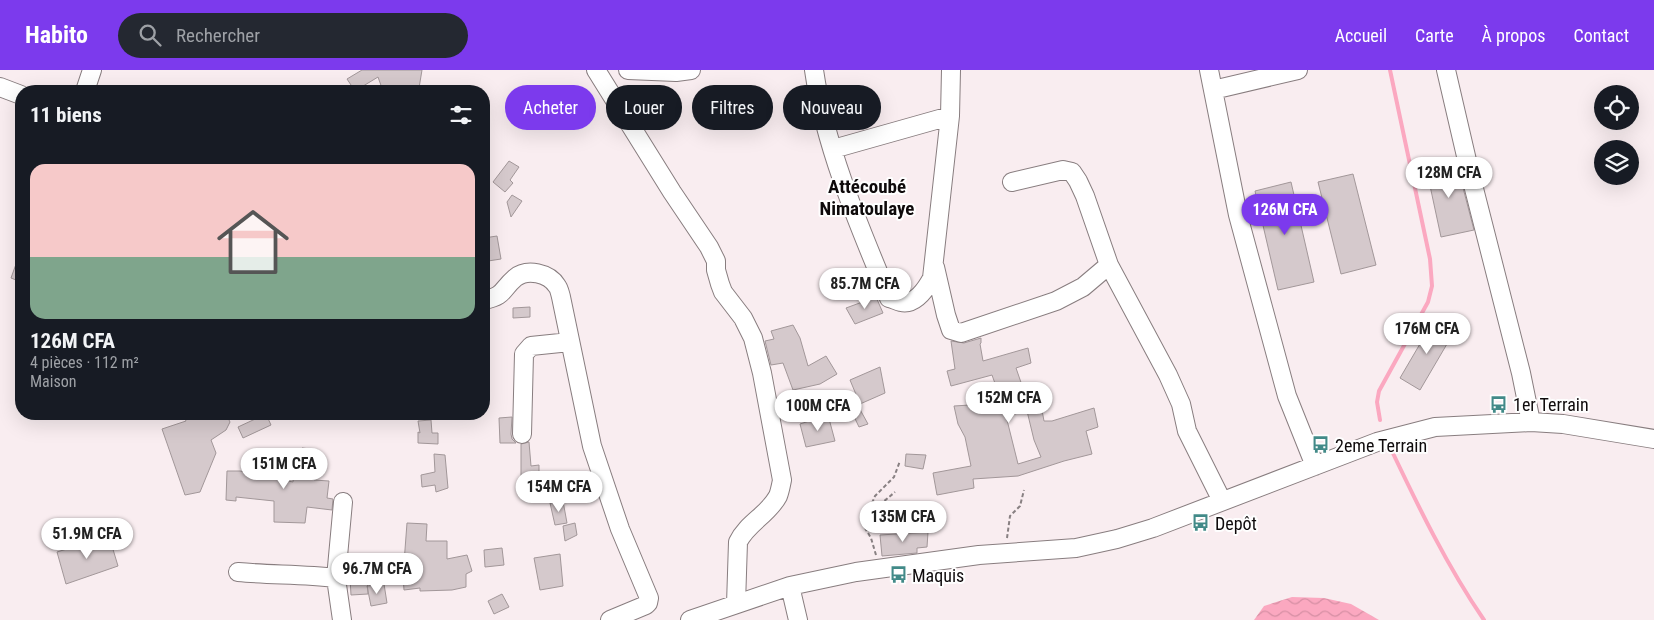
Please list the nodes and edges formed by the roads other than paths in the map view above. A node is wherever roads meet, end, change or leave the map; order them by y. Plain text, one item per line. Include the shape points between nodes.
1 (92, 70) edge
2 (596, 70) edge
3 (628, 70) edge
4 (691, 70) edge
5 (814, 70) edge
6 (951, 70) edge
7 (1209, 70) edge
8 (1298, 70) edge
9 (1446, 70) edge
10 (87, 85) edge
11 (612, 85) edge
12 (606, 86) edge
13 (0, 87) edge
14 (1213, 90) junction
15 (15, 93) edge
16 (950, 116) junction
17 (633, 130) edge
18 (833, 149) junction
19 (1012, 182) dead end
20 (934, 259) junction
21 (1109, 265) junction
22 (490, 299) edge
23 (570, 342) junction
24 (1531, 422) junction
25 (522, 434) dead end
26 (1654, 439) edge
27 (1315, 466) junction
28 (1222, 501) junction
29 (344, 502) dead end
30 (238, 572) dead end
31 (336, 578) junction
32 (790, 586) junction
33 (736, 604) junction
34 (342, 620) edge
35 (610, 620) edge
36 (690, 620) edge
37 (798, 620) edge

1 - 10 street
2 - 12 street
3 - 4 street
3 - 11 street
5 - 18 street
6 - 16 street
7 - 14 street
8 - 14 street
9 - 24 street
13 - 15 street
14 - 27 street via 1243,234 1288,396
16 - 18 street
16 - 20 street
17 - 33 street via 709,247 716,261 720,284 753,338 764,383 782,480 779,495 738,542
18 - 20 street via 889,298 902,303 916,298 932,278
19 - 21 street via 1063,170 1072,172 1085,196
20 - 21 street via 951,330 961,333 1056,301 1083,287
21 - 28 street via 1168,374 1181,404 1187,431
22 - 23 street via 504,292 516,277 540,273 557,286 562,296
23 - 25 street via 531,346 524,354
23 - 35 street via 592,446 620,529 649,598 646,605
24 - 26 street
24 - 27 street via 1435,427 1377,442
27 - 28 street
28 - 32 street via 1153,528 1076,548 970,556 880,568
29 - 31 street
30 - 31 street
31 - 34 street
32 - 33 street
32 - 37 street
33 - 36 street

